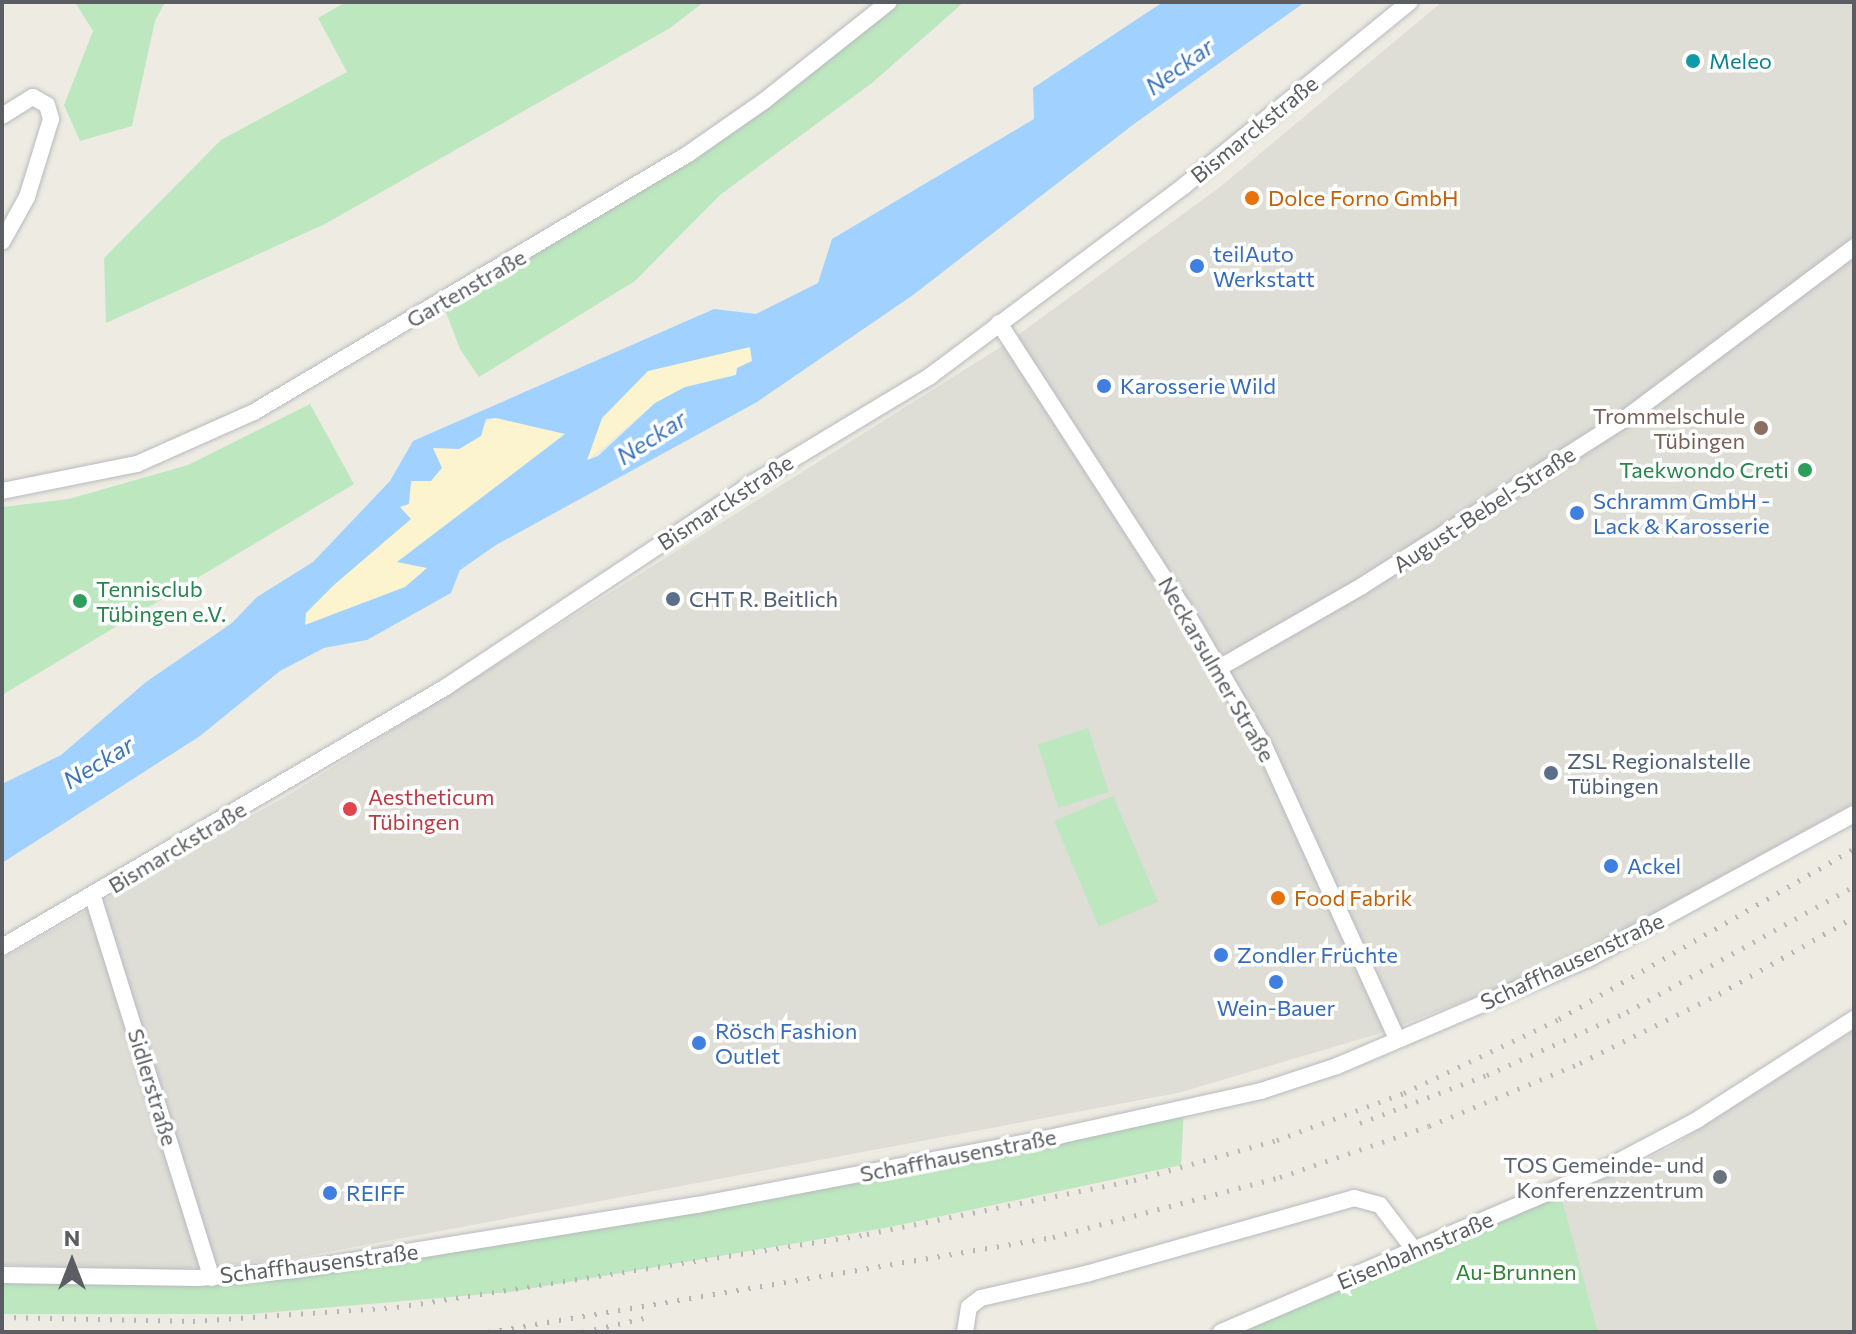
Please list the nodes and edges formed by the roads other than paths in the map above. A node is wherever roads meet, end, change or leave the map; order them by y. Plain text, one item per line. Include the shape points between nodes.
1 (889, 2) edge
2 (1410, 2) edge
3 (2, 116) edge
4 (2, 242) edge
5 (1854, 247) edge
6 (999, 323) junction
7 (2, 491) edge
8 (1219, 668) junction
9 (1854, 814) edge
10 (93, 897) junction
11 (2, 947) edge
12 (1854, 1019) edge
13 (1396, 1037) junction
14 (1415, 1251) junction
15 (2, 1275) edge
16 (212, 1278) junction
17 (965, 1332) edge
18 (1221, 1332) edge

1 - 7 street, Gartenstraße via 688,154 254,412 137,464
2 - 6 street, Bismarckstraße via 1184,186
3 - 4 street via 33,97 47,105 51,119 27,197
5 - 8 street, August-Bebel-Straße via 1623,420 1362,586
6 - 8 street, Neckarsulmer Straße
6 - 10 street, Bismarckstraße via 930,376 748,486 446,687
8 - 13 street, Neckarsulmer Straße via 1266,750
9 - 13 street, Schaffhausenstraße via 1588,959
10 - 11 street, Bismarckstraße
10 - 16 street, Sidlerstraße
12 - 14 street, Eisenbahnstraße via 1667,1138
13 - 16 street, Schaffhausenstraße via 1337,1066 1261,1091 1058,1136 501,1238
14 - 17 street via 1380,1205 1354,1198 1086,1274 981,1298 969,1307
14 - 18 street, Eisenbahnstraße
15 - 16 street, Schaffhausenstraße

